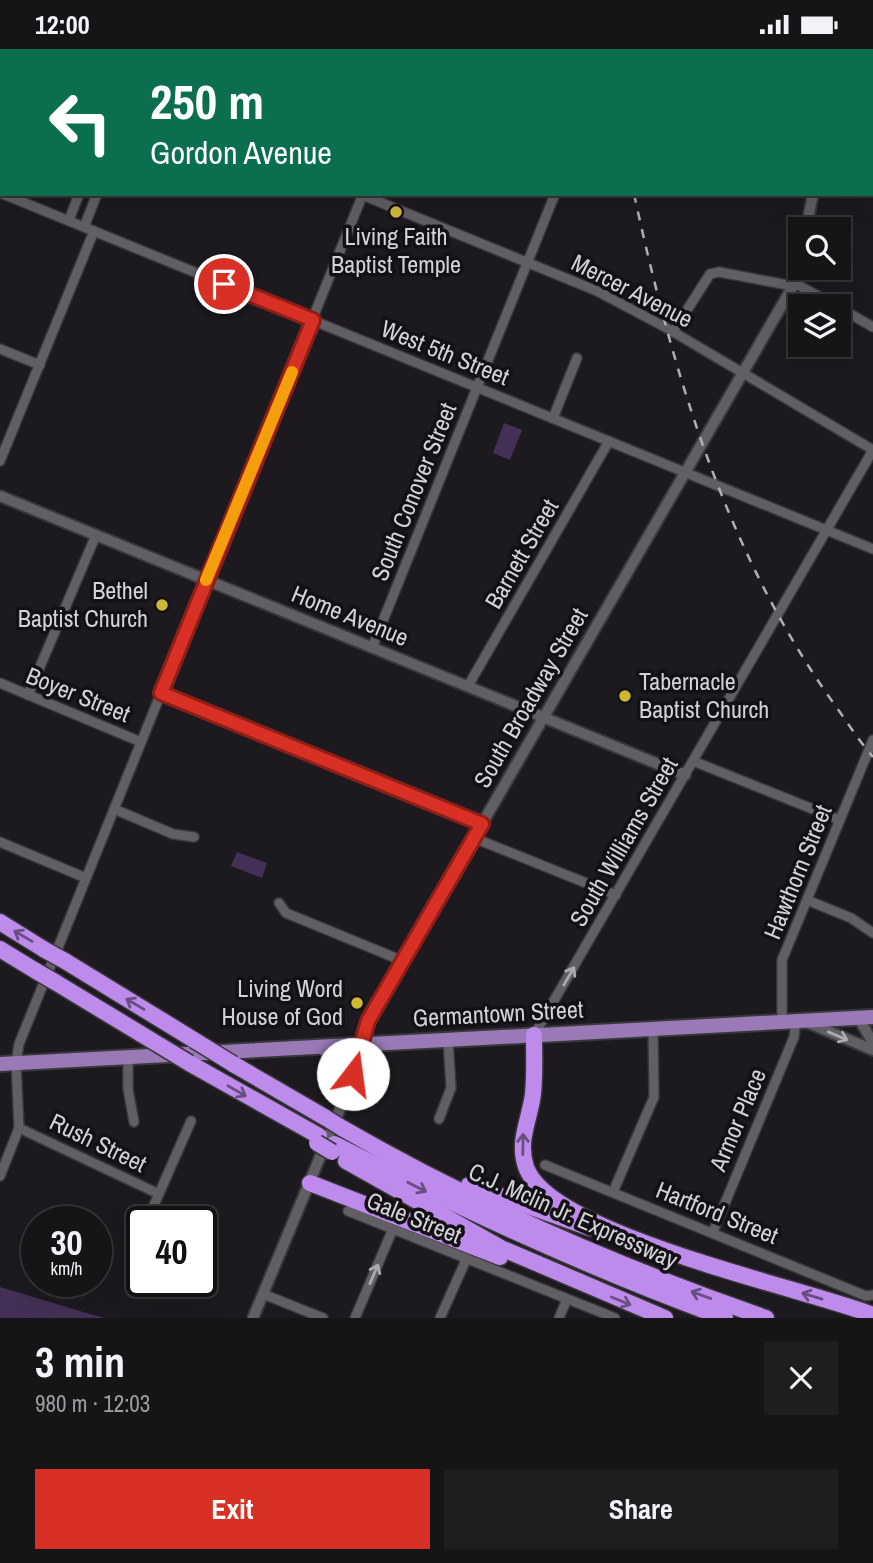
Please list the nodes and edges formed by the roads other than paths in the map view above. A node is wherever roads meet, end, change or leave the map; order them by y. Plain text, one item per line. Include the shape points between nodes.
1 (7, 196) edge
2 (78, 196) edge
3 (96, 196) edge
4 (362, 196) edge
5 (364, 196) edge
6 (554, 196) edge
7 (813, 196) edge
8 (808, 217) edge
9 (69, 220) junction
10 (84, 227) junction
11 (94, 231) junction
12 (528, 263) junction
13 (795, 280) edge
14 (794, 284) junction
15 (813, 294) edge
16 (851, 314) edge
17 (313, 320) junction
18 (873, 327) edge
19 (673, 332) junction
20 (0, 349) edge
21 (577, 358) dead end
22 (40, 365) junction
23 (743, 374) junction
24 (477, 387) junction
25 (553, 418) junction
26 (609, 441) junction
27 (873, 450) edge
28 (0, 461) edge
29 (687, 473) junction
30 (0, 496) edge
31 (827, 530) junction
32 (96, 535) junction
33 (873, 549) edge
34 (206, 580) junction
35 (372, 648) junction
36 (0, 684) edge
37 (468, 686) junction
38 (161, 693) junction
39 (28, 695) junction
40 (544, 717) junction
41 (873, 740) edge
42 (141, 741) junction
43 (694, 761) junction
44 (685, 775) junction
45 (114, 809) junction
46 (840, 820) junction
47 (482, 824) junction
48 (194, 837) dead end
49 (474, 838) junction
50 (0, 842) edge
51 (86, 878) junction
52 (616, 895) junction
53 (807, 900) junction
54 (279, 903) dead end
55 (0, 922) edge
56 (873, 933) edge
57 (0, 949) edge
58 (403, 961) junction
59 (866, 1017) edge
60 (794, 1021) junction
61 (653, 1029) junction
62 (534, 1035) junction
63 (448, 1040) junction
64 (873, 1043) edge
65 (362, 1045) junction
66 (320, 1048) junction
67 (873, 1050) edge
68 (128, 1056) junction
69 (16, 1063) junction
70 (0, 1064) edge
71 (349, 1085) junction
72 (439, 1119) dead end
73 (191, 1121) dead end
74 (134, 1122) dead end
75 (19, 1128) junction
76 (368, 1142) junction
77 (326, 1144) junction
78 (545, 1165) dead end
79 (0, 1176) edge
80 (310, 1183) junction
81 (613, 1192) junction
82 (159, 1194) junction
83 (154, 1206) edge
84 (348, 1211) dead end
85 (393, 1231) junction
86 (713, 1232) junction
87 (643, 1241) junction
88 (466, 1260) junction
89 (578, 1283) junction
90 (263, 1294) junction
91 (873, 1295) edge
92 (567, 1299) junction
93 (869, 1312) edge
94 (254, 1318) edge
95 (323, 1318) edge
96 (355, 1318) edge
97 (440, 1318) edge
98 (559, 1318) edge
99 (615, 1318) edge
100 (665, 1318) edge
101 (725, 1318) edge
102 (766, 1318) edge

1 - 9 street, West 5th Street
2 - 9 street
3 - 10 street
4 - 17 street
5 - 12 street, Mercer Avenue
6 - 12 street, South Conover Street
7 - 8 street
9 - 10 street, West 5th Street
10 - 11 street, West 5th Street
11 - 17 street, West 5th Street
11 - 22 street
12 - 19 street, Mercer Avenue via 597,291
12 - 24 street, South Conover Street
13 - 14 street, South Broadway Street
14 - 15 street
14 - 19 street via 710,274
14 - 23 street, South Broadway Street
16 - 18 street
17 - 24 street, West 5th Street
17 - 34 street
19 - 23 street, Mercer Avenue
20 - 22 street
21 - 25 street
22 - 28 street
23 - 27 street, Mercer Avenue
23 - 29 street, South Broadway Street
24 - 25 street, West 5th Street
24 - 35 street, South Conover Street
25 - 26 street, West 5th Street
26 - 29 street, West 5th Street
26 - 37 street, Barnett Street
27 - 31 street, South Williams Street
29 - 31 street, West 5th Street
29 - 40 street, South Broadway Street
30 - 32 street, Home Avenue
31 - 33 street, West 5th Street
31 - 43 street, South Williams Street
32 - 34 street, Home Avenue
32 - 39 street
34 - 35 street, Home Avenue
34 - 38 street
35 - 37 street, Home Avenue
36 - 39 street, Boyer Street
37 - 40 street, Home Avenue
38 - 42 street
38 - 47 street
39 - 42 street, Boyer Street
40 - 44 street, Home Avenue
40 - 47 street, South Broadway Street
41 - 46 street, Hawthorn Street
42 - 45 street
43 - 44 street, South Williams Street
43 - 46 street
44 - 52 street, South Williams Street
45 - 48 street via 173,834
45 - 51 street
46 - 53 street, Hawthorn Street
47 - 49 street, South Broadway Street
49 - 52 street
49 - 58 street, South Broadway Street
50 - 51 street
51 - 69 street via 19,1044
62 -> 52 street, South Williams Street
53 - 56 street
53 - 60 street, Hawthorn Street via 782,960
54 - 58 street via 286,913
76 -> 55 highway, bridge
57 -> 77 highway, bridge
58 - 65 street, South Broadway Street via 365,1028
59 - 60 main road, Germantown Street
59 - 64 street
60 - 61 main road, Germantown Street
60 -> 67 street
60 - 86 street, Armor Place via 794,1037
61 - 62 main road, Germantown Street
61 - 81 street via 655,1091
62 - 63 main road, Germantown Street
87 -> 62 highway via 585,1218 538,1187 528,1172 522,1139 534,1085
63 - 65 main road, Germantown Street
63 - 72 street via 451,1089
65 - 66 main road, Germantown Street
65 - 71 street, South Broadway Street
66 - 68 main road, Germantown Street
66 - 71 main road via 341,1056
68 - 69 main road, Germantown Street
68 - 74 street
69 - 70 main road, Germantown Street
69 - 75 street
71 - 80 street, South Broadway Street
73 - 82 street
75 - 79 street
75 - 82 street, Rush Street
76 - 87 highway via 505,1201
102 -> 76 highway, C.J. Mclin Jr. Expressway via 545,1232 413,1169
77 - 89 highway via 446,1219
77 -> 101 highway, C.J. Mclin Jr. Expressway via 586,1265
78 - 81 street, Hartford Street
80 - 89 highway via 535,1271
80 - 90 street, South Broadway Street
81 - 86 street, Hartford Street
82 - 83 street
84 - 85 street, Gale Street
85 - 88 street, Gale Street
96 -> 85 street
86 - 91 street, Hartford Street
93 -> 87 highway
88 - 92 street, Gale Street
88 - 97 street
89 -> 100 highway
90 - 94 street, South Broadway Street
90 - 95 street
92 - 98 street
92 - 99 street

